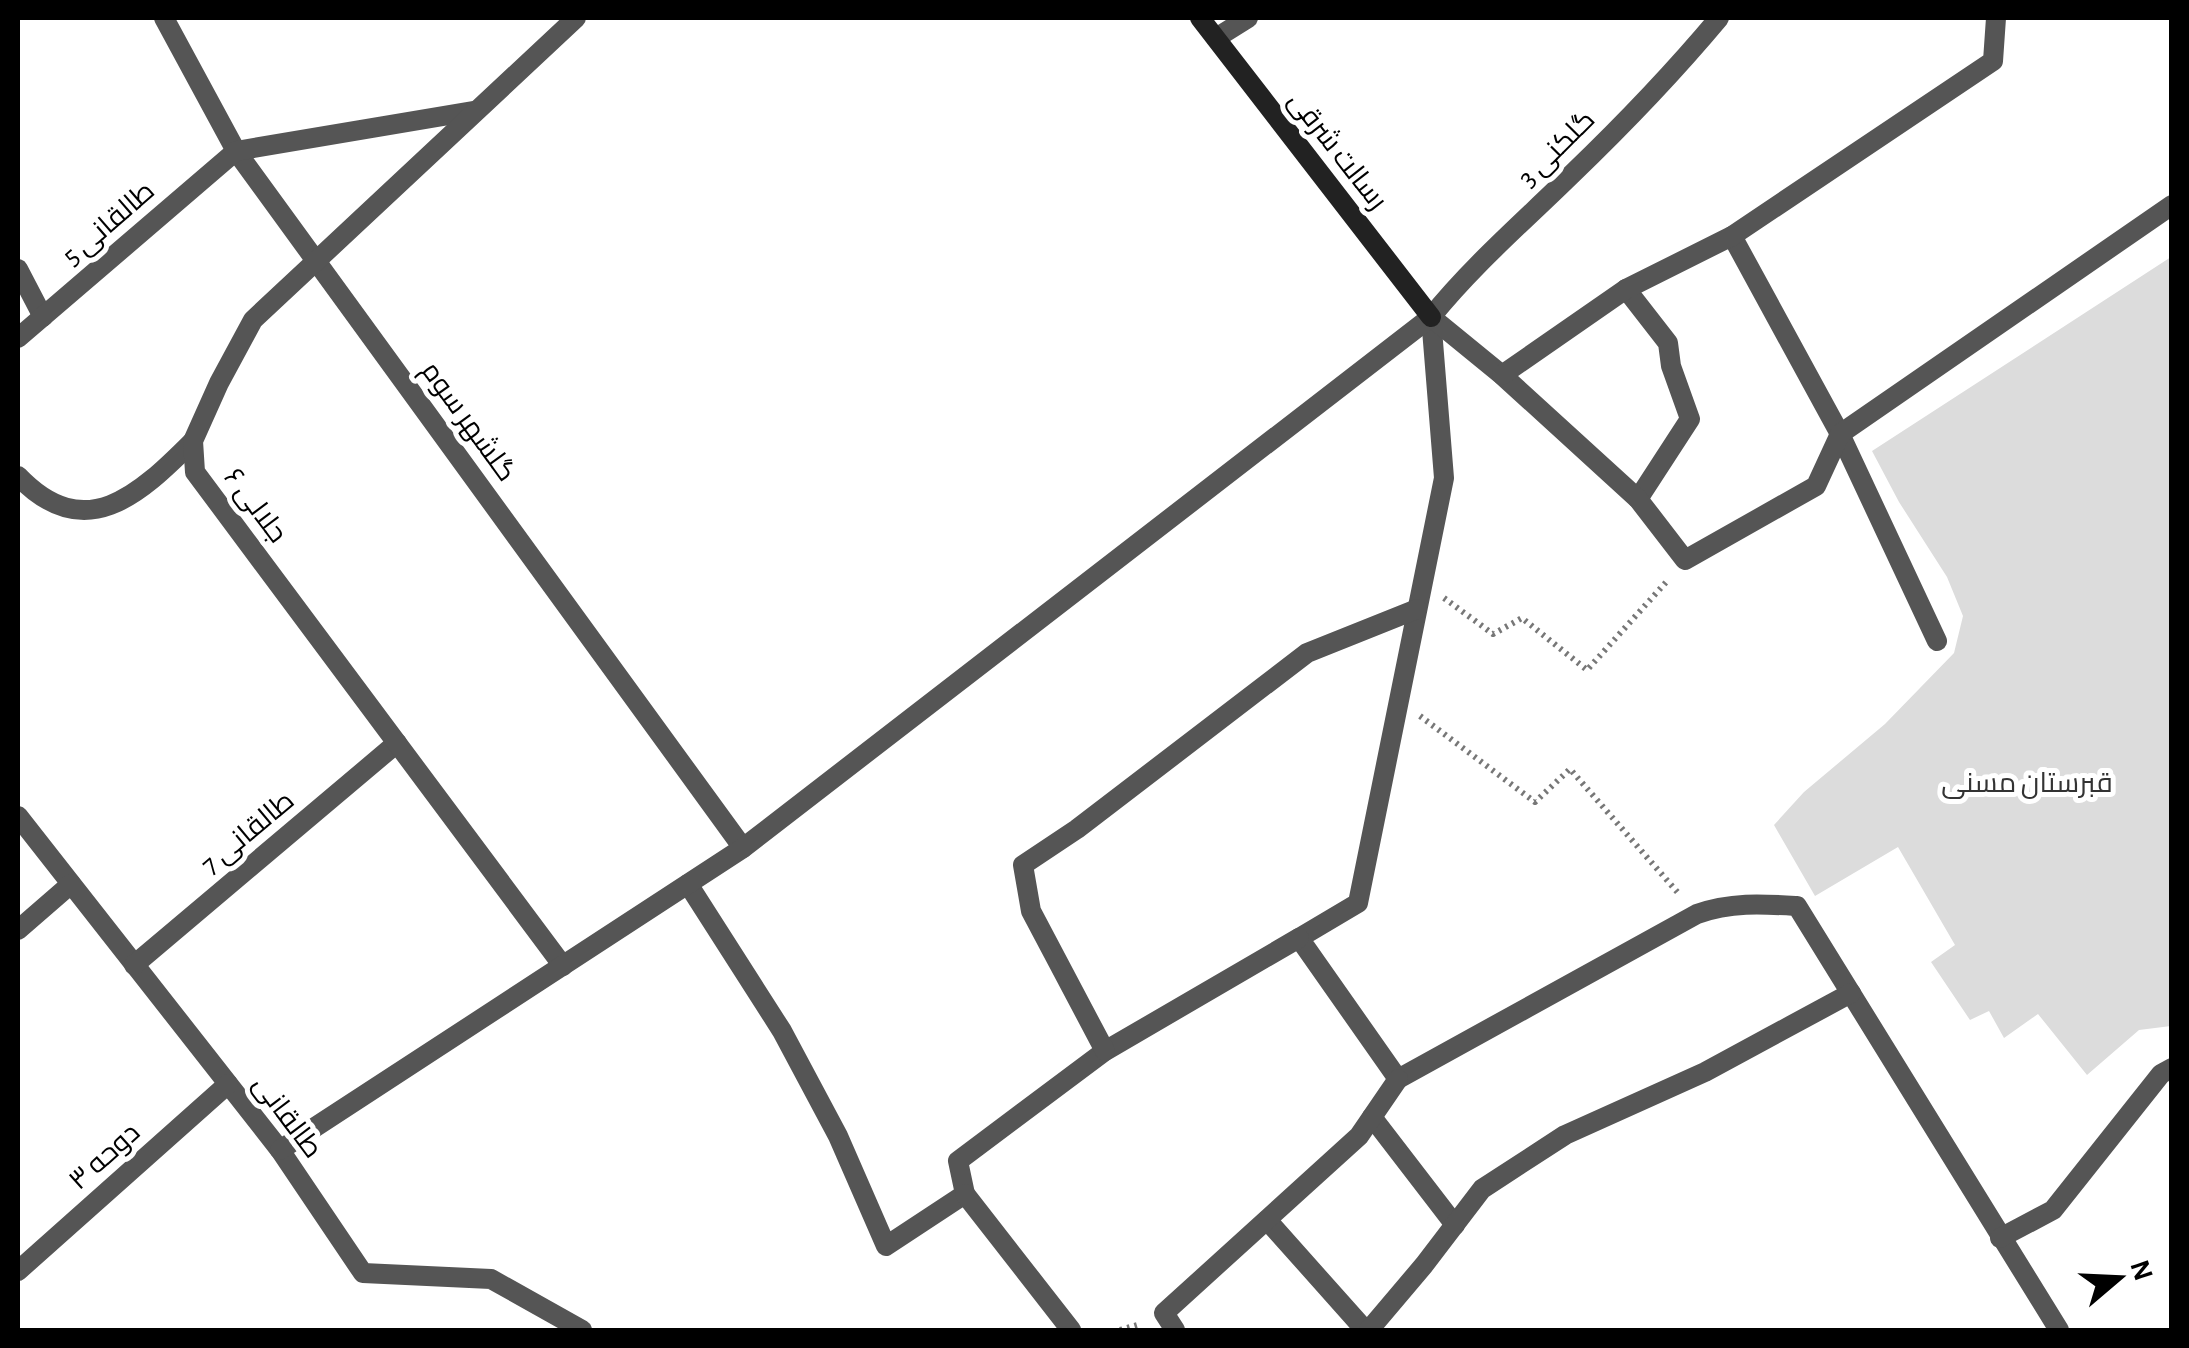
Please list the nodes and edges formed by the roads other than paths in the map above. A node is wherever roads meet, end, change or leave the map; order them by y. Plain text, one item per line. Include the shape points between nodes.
1 (164, 18) edge
2 (576, 18) edge
3 (1200, 18) edge
4 (1248, 18) edge
5 (1719, 18) edge
6 (1996, 18) edge
7 (1216, 38) junction
8 (472, 112) junction
9 (236, 150) junction
10 (2172, 205) edge
11 (1732, 236) junction
12 (316, 259) junction
13 (18, 268) edge
14 (1626, 289) junction
15 (43, 317) junction
16 (1430, 317) junction
17 (18, 338) edge
18 (1502, 375) junction
19 (1840, 434) junction
20 (193, 441) junction
21 (18, 476) edge
22 (1638, 499) junction
23 (1417, 609) junction
24 (1938, 641) dead end
25 (398, 743) junction
26 (18, 816) edge
27 (744, 848) junction
28 (71, 884) junction
29 (688, 884) junction
30 (18, 930) edge
31 (1300, 938) junction
32 (134, 964) junction
33 (563, 966) junction
34 (1851, 993) junction
35 (1105, 1051) junction
36 (2172, 1068) edge
37 (1398, 1078) junction
38 (228, 1084) junction
39 (1372, 1117) junction
40 (280, 1150) junction
41 (965, 1194) junction
42 (1267, 1220) junction
43 (1455, 1225) junction
44 (2000, 1238) junction
45 (18, 1270) edge
46 (582, 1330) edge
47 (1071, 1330) edge
48 (1175, 1330) edge
49 (1367, 1330) edge
50 (2059, 1330) edge

1 - 9 street, گلشهر سوم
2 - 8 street
3 - 7 main road, رسالت شرقی
4 - 7 street
5 - 16 street, گلکنی 3
6 - 11 street via 1993,61
7 - 16 main road, رسالت شرقی
8 - 9 street
8 - 12 street
9 - 12 street, گلشهر سوم
9 - 15 street, طالقانی 5
10 - 19 street
11 - 14 street
11 - 19 street
12 - 20 street via 253,320
12 - 27 street, گلشهر سوم
13 - 15 street
14 - 18 street
14 - 22 street via 1668,343 1690,420
15 - 17 street, طالقانی 5
16 - 18 street
16 - 23 street via 1444,478
16 - 27 street, گلکنی 3
18 - 22 street
19 - 22 street via 1816,486 1685,560
19 - 24 street
20 - 21 street via 157,477 116,504 85,512 55,506
20 - 25 street, جلالی ۶ via 195,472
23 - 31 street via 1358,904
23 - 35 street via 1307,653 1024,865 1031,912
25 - 32 street, طالقانی 7
25 - 33 street, جلالی ۶
26 - 28 street, طالقانی
27 - 29 street, گلکنی 3
28 - 30 street
28 - 32 street, طالقانی
29 - 33 street, گلکنی 3
29 - 41 street via 782,1031 886,1246
31 - 35 street
31 - 37 street
32 - 38 street, طالقانی
33 - 40 street, گلکنی 3
34 - 37 street via 1798,906 1720,906
34 - 43 street via 1705,1072 1565,1135 1482,1189
34 - 44 street
35 - 41 street via 958,1161
36 - 44 street via 2054,1210
37 - 39 street
38 - 40 street, طالقانی
38 - 45 street, دوحه ۳
39 - 42 street
39 - 43 street
40 - 46 street, طالقانی via 363,1273 491,1279
41 - 47 street
42 - 48 street via 1164,1313
42 - 49 street
43 - 49 street
44 - 50 street

